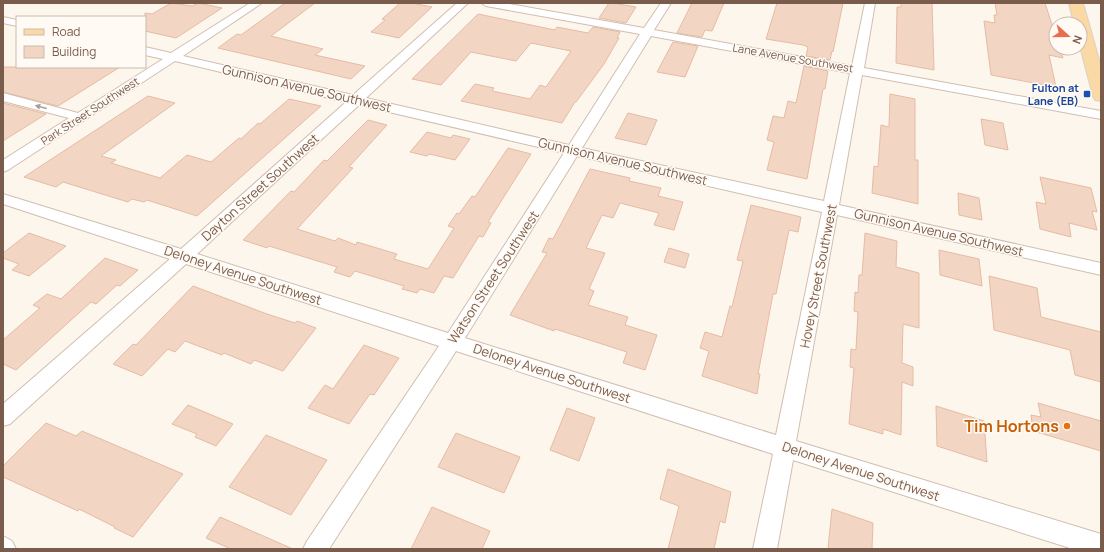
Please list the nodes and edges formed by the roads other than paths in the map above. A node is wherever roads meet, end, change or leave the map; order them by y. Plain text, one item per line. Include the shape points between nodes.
1 (257, 3) edge
2 (462, 3) edge
3 (486, 3) edge
4 (666, 3) edge
5 (870, 3) edge
6 (1076, 3) edge
7 (3, 20) edge
8 (16, 23) edge
9 (647, 32) junction
10 (146, 51) edge
11 (173, 58) junction
12 (858, 70) junction
13 (1101, 96) edge
14 (3, 97) edge
15 (356, 100) junction
16 (1101, 115) edge
17 (79, 117) junction
18 (572, 150) junction
19 (3, 167) edge
20 (3, 199) edge
21 (831, 207) junction
22 (184, 256) junction
23 (1101, 269) edge
24 (452, 342) junction
25 (3, 417) edge
26 (785, 447) junction
27 (1101, 546) edge
28 (315, 549) edge
29 (765, 549) edge

1 - 11 street, Park Street Southwest
2 - 15 street, Dayton Street Southwest
3 - 9 street, Lane Avenue Southwest
4 - 9 street, Watson Street Southwest
5 - 12 street, Hovey Street Southwest
6 - 13 main road
7 - 8 street
9 - 12 street, Lane Avenue Southwest
9 - 18 street, Watson Street Southwest
10 - 11 street, Gunnison Avenue Southwest
11 - 15 street, Gunnison Avenue Southwest
11 - 17 street, Park Street Southwest
12 - 16 street, Lane Avenue Southwest
12 - 21 street, Hovey Street Southwest
17 -> 14 street
15 - 18 street, Gunnison Avenue Southwest
15 - 22 street, Dayton Street Southwest
17 - 19 street, Park Street Southwest
18 - 21 street, Gunnison Avenue Southwest
18 - 24 street, Watson Street Southwest
20 - 22 street, Deloney Avenue Southwest
21 - 23 street, Gunnison Avenue Southwest
21 - 26 street, Hovey Street Southwest
22 - 24 street, Deloney Avenue Southwest
22 - 25 street, Dayton Street Southwest
24 - 26 street, Deloney Avenue Southwest
24 - 28 street, Watson Street Southwest
26 - 27 street, Deloney Avenue Southwest
26 - 29 street, Hovey Street Southwest

